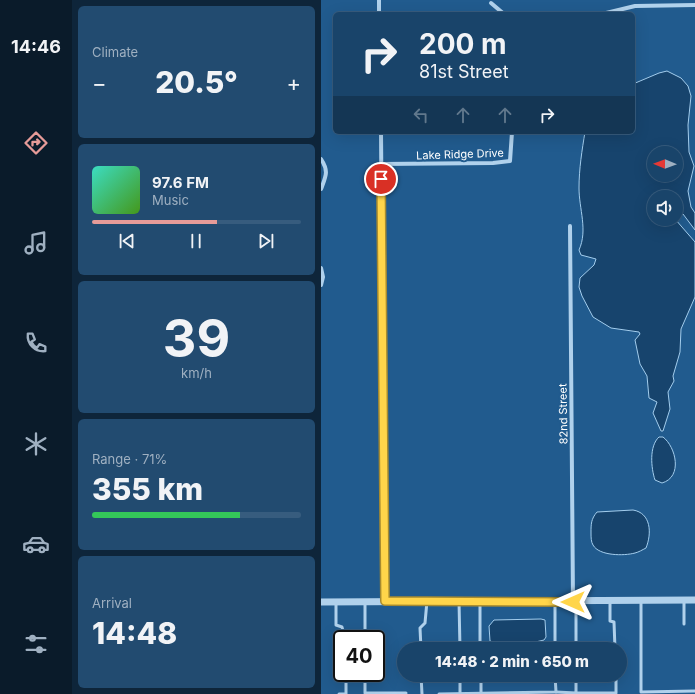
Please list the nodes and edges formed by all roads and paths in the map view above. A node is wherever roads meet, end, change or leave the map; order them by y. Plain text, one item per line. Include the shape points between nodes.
1 (379, 0) edge
2 (491, 3) dead end
3 (695, 5) edge
4 (379, 12) edge
5 (502, 12) edge
6 (610, 12) edge
7 (381, 134) edge
8 (512, 134) edge
9 (321, 159) edge
10 (381, 164) junction
11 (321, 189) edge
12 (570, 226) dead end
13 (321, 268) edge
14 (321, 285) edge
15 (684, 600) junction
16 (695, 600) edge
17 (365, 601) junction
18 (385, 601) junction
19 (427, 601) junction
20 (459, 601) junction
21 (480, 601) junction
22 (641, 601) junction
23 (321, 602) edge
24 (336, 602) junction
25 (555, 602) junction
26 (574, 602) junction
27 (610, 602) junction
28 (684, 624) dead end
29 (344, 630) edge
30 (365, 630) edge
31 (421, 642) edge
32 (460, 642) edge
33 (480, 642) edge
34 (555, 642) edge
35 (575, 642) edge
36 (615, 642) edge
37 (346, 682) edge
38 (365, 682) edge
39 (421, 682) edge
40 (460, 682) edge
41 (481, 682) edge
42 (555, 682) edge
43 (575, 682) edge
44 (616, 682) edge
45 (695, 691) edge
46 (556, 692) junction
47 (406, 693) dead end
48 (481, 693) edge
49 (575, 693) junction
50 (339, 694) edge
51 (422, 694) edge
52 (439, 694) edge
53 (460, 694) edge

1 - 4 street
2 - 5 street
3 - 6 street via 635,6
7 - 10 street
8 - 10 street, Lake Ridge Drive via 510,161
9 - 11 street via 326,167
10 - 18 street
12 - 26 street, 82nd Street
13 - 14 street
15 - 16 street
15 - 22 street
15 - 28 lane
17 - 18 street
17 - 24 street
17 - 30 lane
18 - 19 street
19 - 20 street
19 - 31 lane via 425,623 420,628
20 - 21 street
20 - 32 lane
21 - 25 street
21 - 33 lane
22 - 27 street
22 - 45 lane via 641,692
23 - 24 street
24 - 29 lane via 336,625
25 - 26 street
25 - 34 lane
26 - 27 street
26 - 35 lane
27 - 36 lane
37 - 50 lane via 346,694
38 - 47 lane via 365,693
39 - 51 lane
40 - 53 lane
41 - 48 lane
42 - 46 lane
43 - 49 lane
44 - 49 lane via 616,693
46 - 48 lane
46 - 49 lane
48 - 53 lane
52 - 53 lane

